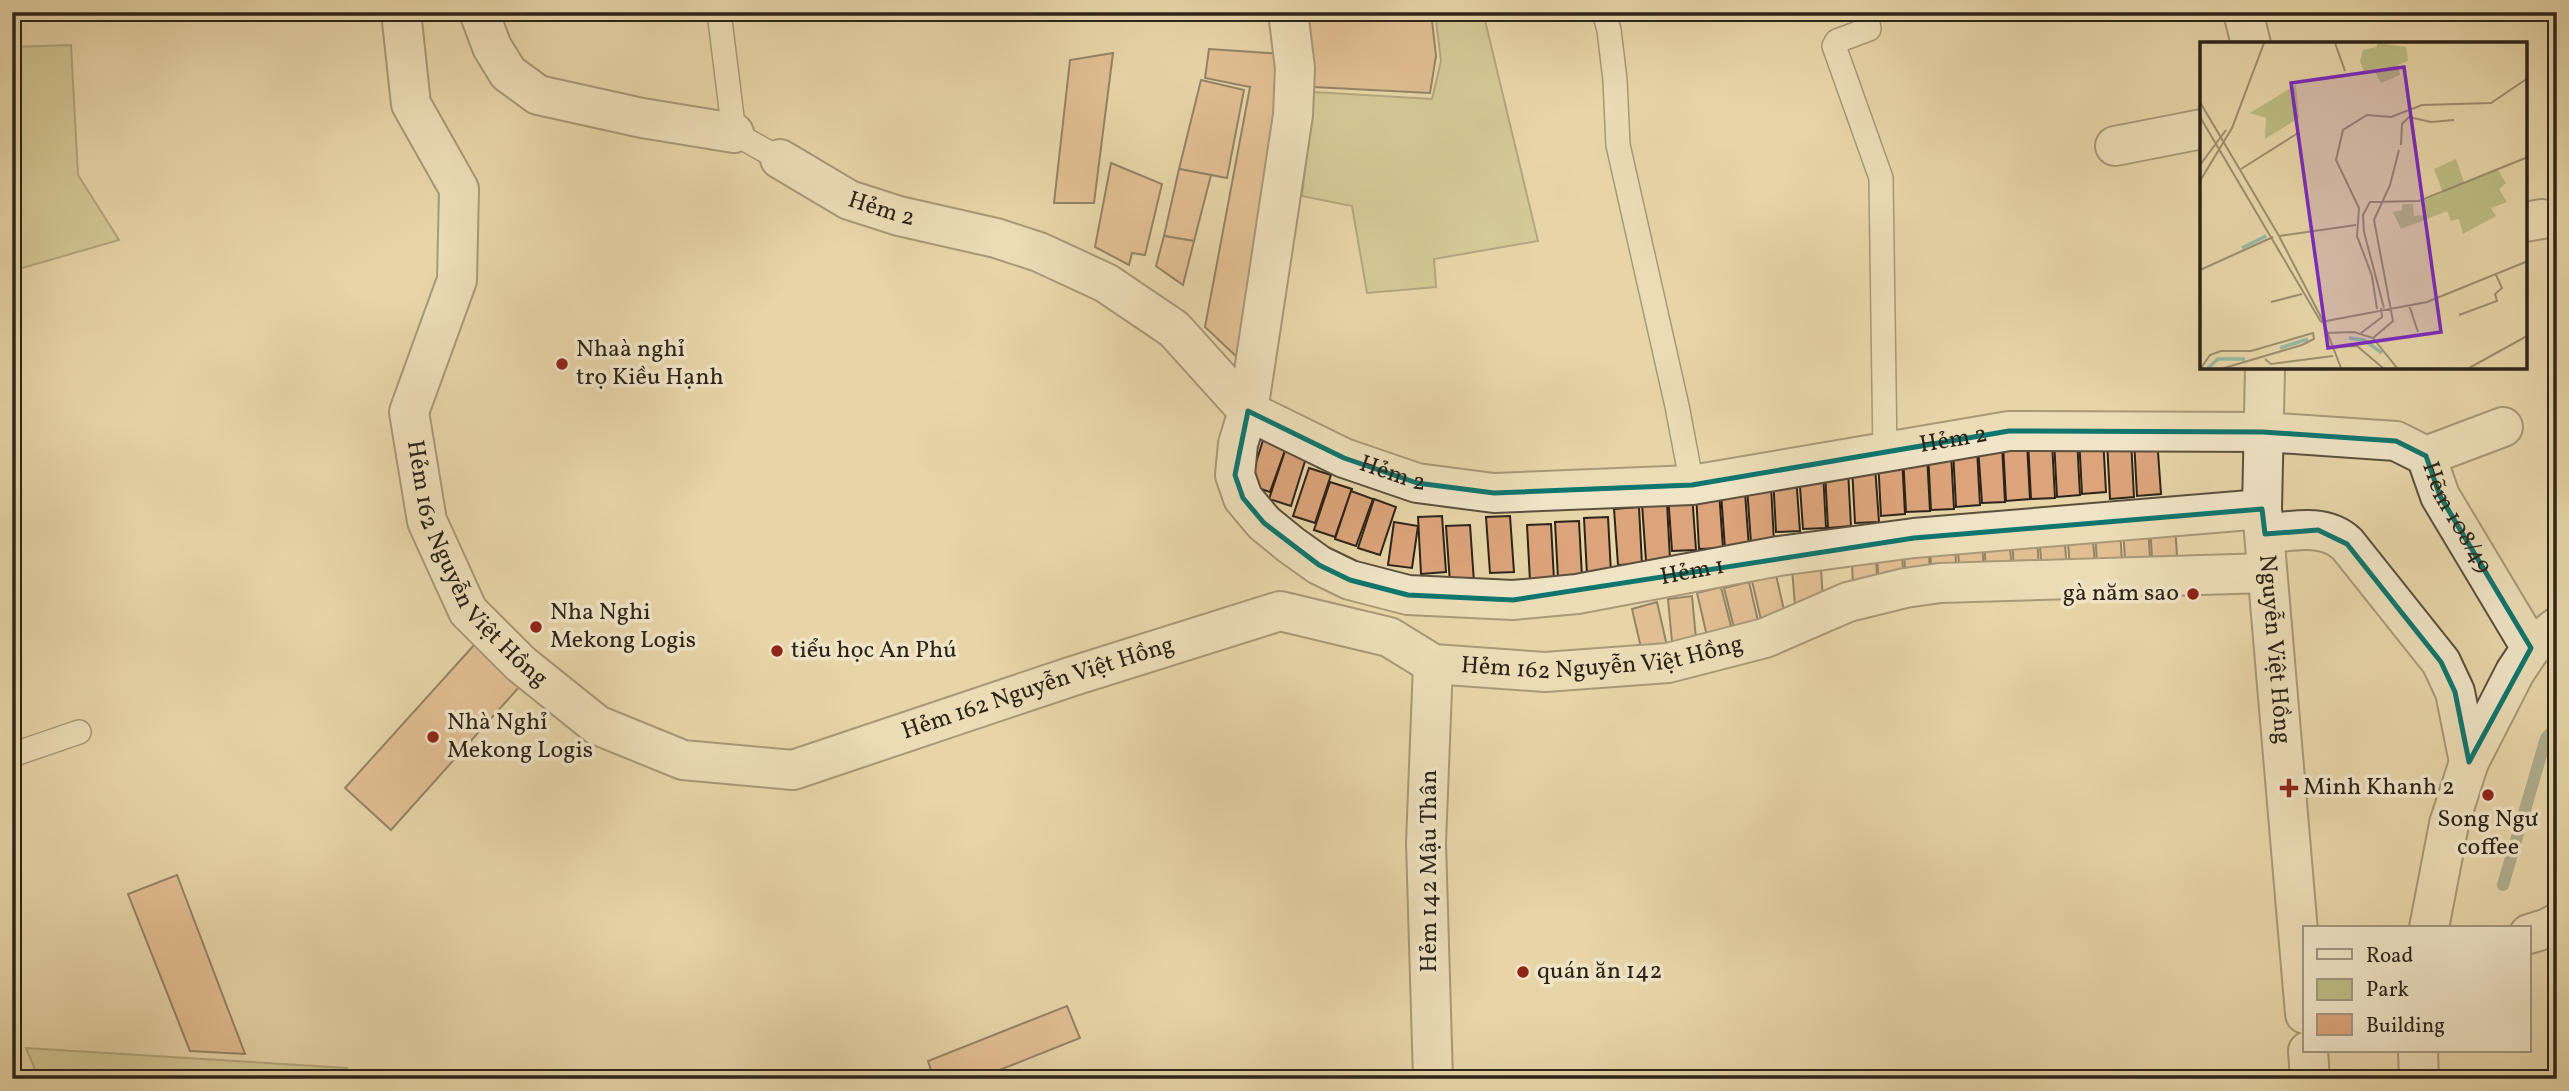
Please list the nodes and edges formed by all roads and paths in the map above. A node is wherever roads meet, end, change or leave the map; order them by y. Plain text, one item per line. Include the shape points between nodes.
1 (401, 12) edge
2 (479, 12) edge
3 (719, 12) edge
4 (1288, 12) edge
5 (1604, 12) edge
6 (1866, 12) edge
7 (2244, 12) edge
8 (2251, 42) edge
9 (2200, 129) edge
10 (734, 132) junction
11 (2115, 146) dead end
12 (780, 159) joint
13 (2265, 369) edge
14 (1248, 411) junction
15 (2503, 427) dead end
16 (2263, 432) junction
17 (1885, 454) junction
18 (2426, 456) junction
19 (1692, 485) junction
20 (2264, 522) junction
21 (2267, 573) junction
22 (2544, 638) edge
23 (1433, 664) junction
24 (79, 732) dead end
25 (12, 755) edge
26 (2469, 762) junction
27 (2557, 923) edge
28 (2429, 926) edge
29 (2530, 934) edge
30 (2303, 991) edge
31 (2308, 1052) edge
32 (2418, 1052) edge
33 (1433, 1079) edge
34 (2310, 1079) edge
35 (2419, 1079) edge

1 - 23 street, Hẻm 162 Nguyễn Việt Hồng via 411,104 459,189 457,280 409,412 427,521 468,611 597,725 683,760 793,770 1280,611 1389,637
2 - 10 street via 508,73 538,95
3 - 10 lane
4 - 14 street, Hẻm 1 via 1293,115
5 - 19 lane via 1615,80 1618,145
6 - 17 lane via 1869,29 1834,46 1881,177
7 - 8 street
9 - 11 street
10 - 12 lane, Hẻm 2
12 - 14 street, Hẻm 2 via 849,200 996,238 1106,283 1174,329
13 - 16 street, Nguyễn Việt Hồng
14 - 19 street, Hẻm 2 via 1344,458 1417,483 1494,494
14 - 20 street, Hẻm 1 via 1234,475 1242,498 1264,523 1319,565 1350,580 1408,595 1513,600 1577,594 1779,556 1914,538
15 - 18 street
16 - 17 street, Hẻm 2 via 2009,432
16 - 18 street, Hẽm 108/49 via 2396,441
16 - 20 street, Nguyễn Việt Hồng
17 - 19 street, Hẻm 2
18 - 22 street, Hẽm 108/49 via 2440,496
20 - 21 street, Nguyễn Việt Hồng
20 - 26 street, Hẻm 1 via 2331,533 2347,544 2441,662 2455,692
21 - 23 street, Hẻm 162 Nguyễn Việt Hồng via 1940,583 1848,602 1765,638 1668,663 1545,672
21 - 30 street, Nguyễn Việt Hồng
22 - 26 street via 2515,672
23 - 33 street, Hẻm 142 Mậu Thân via 1426,843
24 - 25 lane
26 - 28 street via 2449,824
27 - 29 street
31 - 34 street
32 - 35 street

